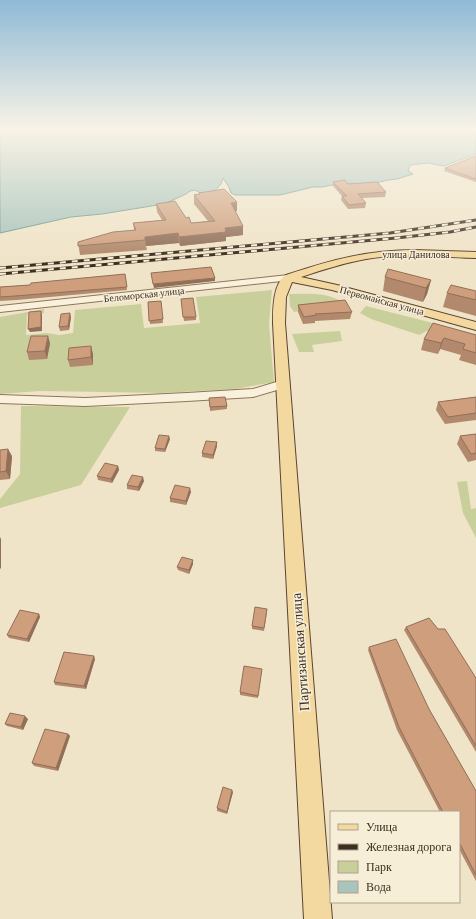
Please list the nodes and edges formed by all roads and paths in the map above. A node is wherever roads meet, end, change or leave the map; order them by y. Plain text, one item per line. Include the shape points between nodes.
1 (476, 255) edge
2 (288, 278) junction
3 (0, 309) edge
4 (476, 326) edge
5 (283, 384) junction
6 (0, 399) edge
7 (318, 919) edge

1 - 2 main road, улица Данилова via 377,254 344,260
2 - 3 street, Беломорская улица
2 - 4 main road, Первомайская улица via 333,287
2 - 5 main road, Партизанская улица via 280,297
5 - 6 street via 253,393 187,397 85,402
5 - 7 main road, Партизанская улица

